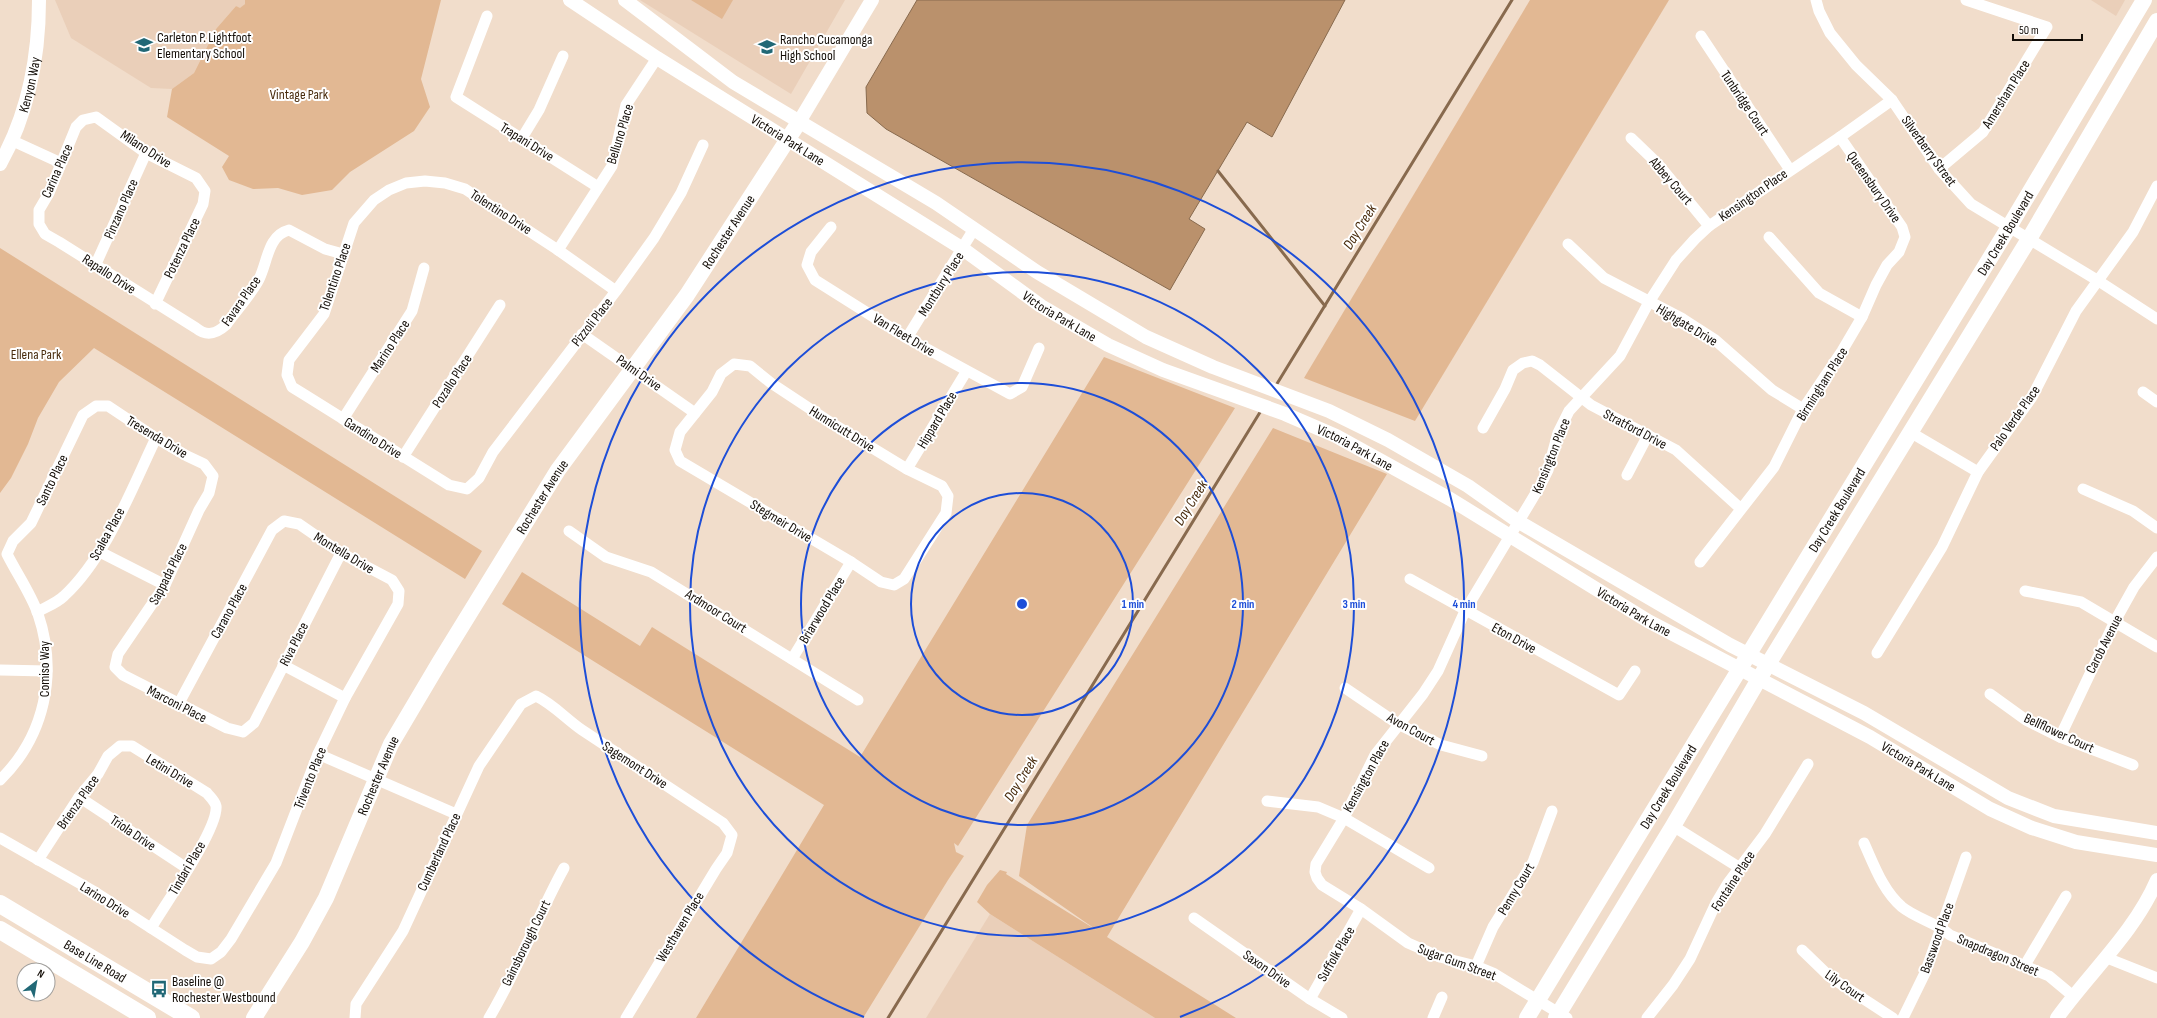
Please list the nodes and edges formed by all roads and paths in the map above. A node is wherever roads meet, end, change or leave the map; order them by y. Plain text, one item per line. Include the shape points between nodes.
1 (39, 0) edge
2 (570, 0) edge
3 (625, 0) edge
4 (872, 0) edge
5 (1816, 0) edge
6 (1966, 0) edge
7 (2144, 0) edge
8 (487, 16) dead end
9 (2134, 18) junction
10 (2155, 30) edge
11 (1701, 36) dead end
12 (563, 56) dead end
13 (656, 58) junction
14 (1892, 100) junction
15 (2109, 102) junction
16 (83, 120) joint
17 (799, 122) junction
18 (1840, 137) junction
19 (522, 138) junction
20 (1631, 138) dead end
21 (788, 139) junction
22 (13, 141) junction
23 (703, 145) dead end
24 (146, 153) junction
25 (61, 163) junction
26 (0, 164) edge
27 (1939, 169) junction
28 (1790, 170) junction
29 (2157, 186) edge
30 (598, 187) junction
31 (205, 191) joint
32 (374, 200) joint
33 (39, 224) joint
34 (1709, 226) junction
35 (831, 227) dead end
36 (2009, 227) junction
37 (974, 229) junction
38 (1769, 237) dead end
39 (1905, 237) joint
40 (2029, 239) junction
41 (1568, 244) dead end
42 (963, 249) junction
43 (558, 250) junction
44 (343, 254) junction
45 (95, 266) junction
46 (424, 268) dead end
47 (2097, 280) junction
48 (616, 291) junction
49 (1649, 302) junction
50 (155, 304) junction
51 (500, 305) dead end
52 (1862, 317) junction
53 (182, 320) joint
54 (2157, 320) edge
55 (582, 334) junction
56 (907, 338) junction
57 (1039, 348) dead end
58 (632, 369) junction
59 (966, 372) junction
60 (287, 375) joint
61 (2143, 392) dead end
62 (1581, 398) junction
63 (2157, 402) edge
64 (96, 406) joint
65 (1803, 409) junction
66 (695, 413) junction
67 (343, 419) junction
68 (1483, 428) dead end
69 (1910, 432) junction
70 (1648, 435) junction
71 (156, 438) junction
72 (403, 457) junction
73 (907, 469) junction
74 (1978, 472) junction
75 (1627, 475) dead end
76 (213, 476) joint
77 (466, 489) joint
78 (2083, 489) dead end
79 (1740, 508) junction
80 (284, 521) joint
81 (1519, 522) junction
82 (2157, 528) edge
83 (570, 531) dead end
84 (1510, 536) junction
85 (100, 552) junction
86 (341, 553) junction
87 (7, 554) joint
88 (2157, 557) edge
89 (851, 562) junction
90 (1700, 562) dead end
91 (1410, 579) dead end
92 (165, 585) junction
93 (894, 585) joint
94 (399, 591) joint
95 (2025, 591) dead end
96 (1465, 610) junction
97 (37, 612) junction
98 (2115, 620) junction
99 (2157, 648) edge
100 (1877, 653) dead end
101 (792, 659) junction
102 (1743, 662) junction
103 (283, 665) junction
104 (1768, 665) junction
105 (115, 668) joint
106 (0, 670) edge
107 (47, 671) junction
108 (1635, 671) dead end
109 (1759, 679) junction
110 (1345, 688) dead end
111 (1990, 694) dead end
112 (536, 696) joint
113 (345, 698) junction
114 (858, 700) dead end
115 (178, 705) junction
116 (1398, 724) junction
117 (243, 732) joint
118 (2060, 737) junction
119 (120, 746) joint
120 (318, 754) junction
121 (1482, 756) dead end
122 (1808, 764) dead end
123 (2133, 765) dead end
124 (376, 778) junction
125 (0, 780) edge
126 (79, 797) junction
127 (1267, 802) dead end
128 (216, 804) joint
129 (1552, 811) dead end
130 (456, 814) junction
131 (1344, 818) junction
132 (1673, 826) junction
133 (2157, 833) edge
134 (732, 835) joint
135 (0, 838) edge
136 (1864, 843) dead end
137 (2157, 855) edge
138 (1966, 857) dead end
139 (38, 860) junction
140 (564, 868) dead end
141 (1429, 868) dead end
142 (1740, 868) junction
143 (188, 869) junction
144 (1316, 872) joint
145 (2157, 880) edge
146 (2066, 896) dead end
147 (0, 904) edge
148 (1362, 909) junction
149 (1194, 918) dead end
150 (1942, 927) junction
151 (151, 928) junction
152 (0, 930) edge
153 (1802, 950) dead end
154 (2107, 958) junction
155 (211, 959) joint
156 (2025, 965) junction
157 (1476, 966) junction
158 (2157, 978) edge
159 (2073, 996) junction
160 (1442, 997) dead end
161 (1310, 999) junction
162 (1538, 1001) junction
163 (1560, 1016) edge
164 (355, 1017) edge
165 (147, 1018) edge
166 (191, 1018) edge
167 (254, 1018) edge
168 (489, 1018) edge
169 (626, 1018) edge
170 (1342, 1018) edge
171 (1432, 1018) edge
172 (1527, 1018) edge
173 (1647, 1018) edge
174 (1893, 1018) edge
175 (1903, 1018) edge
176 (2057, 1018) edge

1 - 22 street, Kenyon Way via 39,28 31,88
2 - 13 street, Victoria Park Lane
3 - 17 street, Victoria Park Lane via 733,82
4 - 17 street, Rochester Avenue
5 - 14 street, Silverberry Street via 1830,33 1856,65
6 - 27 street, Amersham Place via 2047,27 1983,132
7 - 9 main road, Day Creek Boulevard
8 - 19 street, Trapani Drive via 456,97
9 - 15 main road via 2139,24 2139,30 2106,90
9 - 36 main road, Day Creek Boulevard
10 - 15 main road, Day Creek Boulevard
11 - 28 street, Tunbridge Court
12 - 19 street via 539,110
13 - 21 street, Victoria Park Lane
13 - 30 street, Belluno Place via 626,105 612,166
14 - 18 street, Kensington Place
14 - 27 street, Silverberry Street
15 - 40 main road, Day Creek Boulevard
16 - 24 street, Milano Drive via 96,117
16 - 25 street, Carina Place via 76,127
17 - 21 main road, Rochester Avenue
17 - 37 street, Victoria Park Lane via 911,188
18 - 28 street, Kensington Place
18 - 39 street, Queensbury Drive via 1902,227
19 - 30 street, Trapani Drive
20 - 34 street, Abbey Court via 1658,164
21 - 42 street, Victoria Park Lane
21 - 58 main road, Rochester Avenue via 688,295
22 - 25 street
22 - 26 street, Kenyon Way
23 - 48 street, Pizzoli Place via 677,200 654,238
24 - 31 street, Milano Drive via 196,178
24 - 45 street, Pinzano Place
25 - 33 street, Carina Place via 39,210
27 - 36 street, Silverberry Street via 1971,204
28 - 34 street, Kensington Place
29 - 47 street, Palo Verde Place via 2133,232
30 - 43 street, Belluno Place
31 - 50 street, Potenza Place via 203,204
32 - 43 street, Tolentino Drive via 406,183 445,183 465,189
32 - 44 street, Tolentino Place via 354,223
33 - 45 street, Rapallo Drive via 45,234
34 - 49 street, Kensington Place via 1676,260
35 - 56 street, Van Fleet Drive via 811,252 808,265 815,280
36 - 40 street, Silverberry Street
36 - 102 main road, Day Creek Boulevard
37 - 42 street, Montbury Place
37 - 81 street, Victoria Park Lane via 1037,272 1146,337 1192,359 1329,411 1388,440 1468,486
38 - 52 street via 1819,293
39 - 52 street, Birmingham Place via 1899,252 1887,265 1876,285
40 - 47 street, Silverberry Street
40 - 69 main road, Day Creek Boulevard
41 - 49 street, Highgate Drive via 1604,278
42 - 56 street, Montbury Place
42 - 84 street, Victoria Park Lane via 1041,306 1108,345 1163,370 1285,414 1336,436 1377,457
43 - 48 street, Tolentino Drive
44 - 53 street, Favara Place via 325,249 289,230 280,233 273,241 258,282 219,331 211,334 202,333
44 - 60 street, Tolentino Place via 324,314 289,360
45 - 50 street, Rapallo Drive
46 - 67 street, Marino Place via 412,311
47 - 54 street, Silverberry Street
47 - 74 street, Palo Verde Place via 2064,332 2032,397
48 - 55 street, Pizzoli Place
49 - 62 street, Kensington Place via 1620,356
49 - 65 street, Highgate Drive via 1683,319 1714,339 1772,390
50 - 53 street, Rapallo Drive
51 - 72 street, Pozallo Place
52 - 65 street, Birmingham Place
55 - 58 street, Palmi Drive
55 - 77 street, Pizzoli Place via 492,452 480,478
56 - 59 street, Van Fleet Drive
57 - 59 street, Van Fleet Drive via 1022,387 1010,394
58 - 66 street, Palmi Drive
58 - 124 main road, Rochester Avenue via 538,501 414,704 391,744
59 - 73 street, Hippard Place
60 - 67 street, Gandino Drive via 292,387
61 - 63 street
62 - 68 street, Stratford Drive via 1540,365 1532,361 1523,363 1513,370
62 - 70 street, Stratford Drive
62 - 81 street, Kensington Place via 1563,422 1548,470
64 - 71 street, Tresenda Drive via 108,406
64 - 87 street, Santo Place via 83,416 31,523 13,540
65 - 79 street, Birmingham Place via 1774,467 1751,498
66 - 73 street, Hunnicutt Drive via 712,392 721,374 734,364 750,366 808,408
66 - 89 street, Stegmeir Drive via 680,432 675,450 680,460
67 - 72 street, Gandino Drive
69 - 74 street
69 - 104 main road, Day Creek Boulevard
70 - 75 street
70 - 79 street, Stratford Drive via 1676,450
71 - 76 street, Tresenda Drive via 204,464
71 - 85 street, Scalea Place
72 - 77 street, Gandino Drive via 449,485
73 - 93 street, Hunnicutt Drive via 942,486 948,496 946,513 915,564 904,579
74 - 100 street, Palo Verde Place via 1942,547
76 - 92 street, Sappada Place via 210,494 199,510
78 - 82 street via 2133,511
79 - 90 street, Birmingham Place
80 - 86 street, Montella Drive via 299,524
80 - 115 street, Carano Place via 272,530
81 - 84 street, Kensington Place
81 - 102 street, Victoria Park Lane
83 - 101 street, Ardmoor Court via 606,557 651,572
84 - 96 street, Kensington Place
84 - 102 street, Victoria Park Lane via 1648,621
85 - 92 street
85 - 97 street, Scalea Place via 79,581 62,598
86 - 94 street, Montella Drive via 392,580
86 - 103 street, Riva Place
87 - 97 street, Comiso Way
88 - 98 street, Carob Avenue via 2134,587
89 - 93 street, Stegmeir Drive via 881,582
89 - 101 street, Briarwood Place
91 - 96 street, Eton Drive
92 - 105 street, Sappada Place via 118,654
94 - 113 street, Trivento Place via 398,604
95 - 98 street via 2081,602
96 - 108 street, Eton Drive via 1619,695
96 - 116 street, Kensington Place via 1438,671
97 - 107 street, Comiso Way via 46,642
98 - 99 street
98 - 118 street, Carob Avenue
101 - 114 street, Ardmoor Court
102 - 104 street, Victoria Park Lane
102 - 109 street, Victoria Park Lane
102 - 162 main road, Day Creek Boulevard
103 - 113 street
103 - 117 street, Riva Place via 254,723
104 - 109 main road, Day Creek Boulevard
104 - 133 street, Victoria Park Lane via 1864,713 1985,785 2026,806 2054,816
105 - 115 street, Marconi Place
106 - 107 street
107 - 125 street, Comiso Way via 41,718 21,756
109 - 132 main road, Day Creek Boulevard
109 - 137 street, Victoria Park Lane via 1870,737 1990,809 2032,828 2076,842
110 - 116 street, Avon Court
111 - 118 street, Bellflower Court via 2026,720
112 - 130 street, Cumberland Place via 522,704 508,721 479,766
112 - 134 street, Sagemont Drive via 550,703 582,730 723,823
113 - 120 street, Trivento Place
115 - 117 street, Marconi Place via 226,728
116 - 121 street, Avon Court via 1441,745
116 - 131 street, Kensington Place via 1375,755
118 - 123 street, Bellflower Court
119 - 126 street, Brienza Place via 108,756 98,774
119 - 128 street, Letini Drive via 132,746 207,793
120 - 124 street
120 - 155 street, Trivento Place via 276,863 231,939
122 - 142 street, Fontaine Place via 1765,834
124 - 130 street
124 - 167 main road, Rochester Avenue via 326,898 302,942
126 - 139 street, Brienza Place
126 - 143 street, Triola Drive
127 - 131 street via 1318,807
128 - 143 street, Tindari Place via 215,815
129 - 157 street, Penny Court via 1533,862 1493,927
130 - 164 street, Cumberland Place via 402,931 356,1004
131 - 141 street
131 - 144 street, Kensington Place via 1318,861
132 - 142 street
132 - 163 main road, Day Creek Boulevard
134 - 169 street, Westhaven Place via 727,853
135 - 139 street, Larino Drive
136 - 150 street, Snapdragon Street via 1883,885 1902,907
138 - 150 street, Basswood Place
139 - 151 street, Larino Drive
140 - 168 street, Gainsborough Court
142 - 173 street, Fontaine Place via 1716,903 1690,960
143 - 151 street, Tindari Place
144 - 148 street, Sugar Gum Street via 1316,878 1322,885
145 - 154 street via 2136,918
146 - 156 street
147 - 166 main road, Base Line Road
148 - 157 street, Sugar Gum Street via 1408,943 1440,957
148 - 161 street, Suffolk Place
149 - 161 street, Saxon Drive
150 - 156 street, Snapdragon Street via 1950,935
150 - 175 street, Basswood Place via 1925,973
151 - 155 street, Larino Drive via 197,957
152 - 165 main road, Base Line Road
153 - 174 street, Lily Court via 1830,977
154 - 158 street
154 - 159 street
156 - 159 street, Snapdragon Street via 2049,976
157 - 162 street, Sugar Gum Street via 1509,982
159 - 176 street
160 - 171 street
161 - 170 street, Saxon Drive
162 - 163 street, Sugar Gum Street
162 - 172 main road, Day Creek Boulevard

